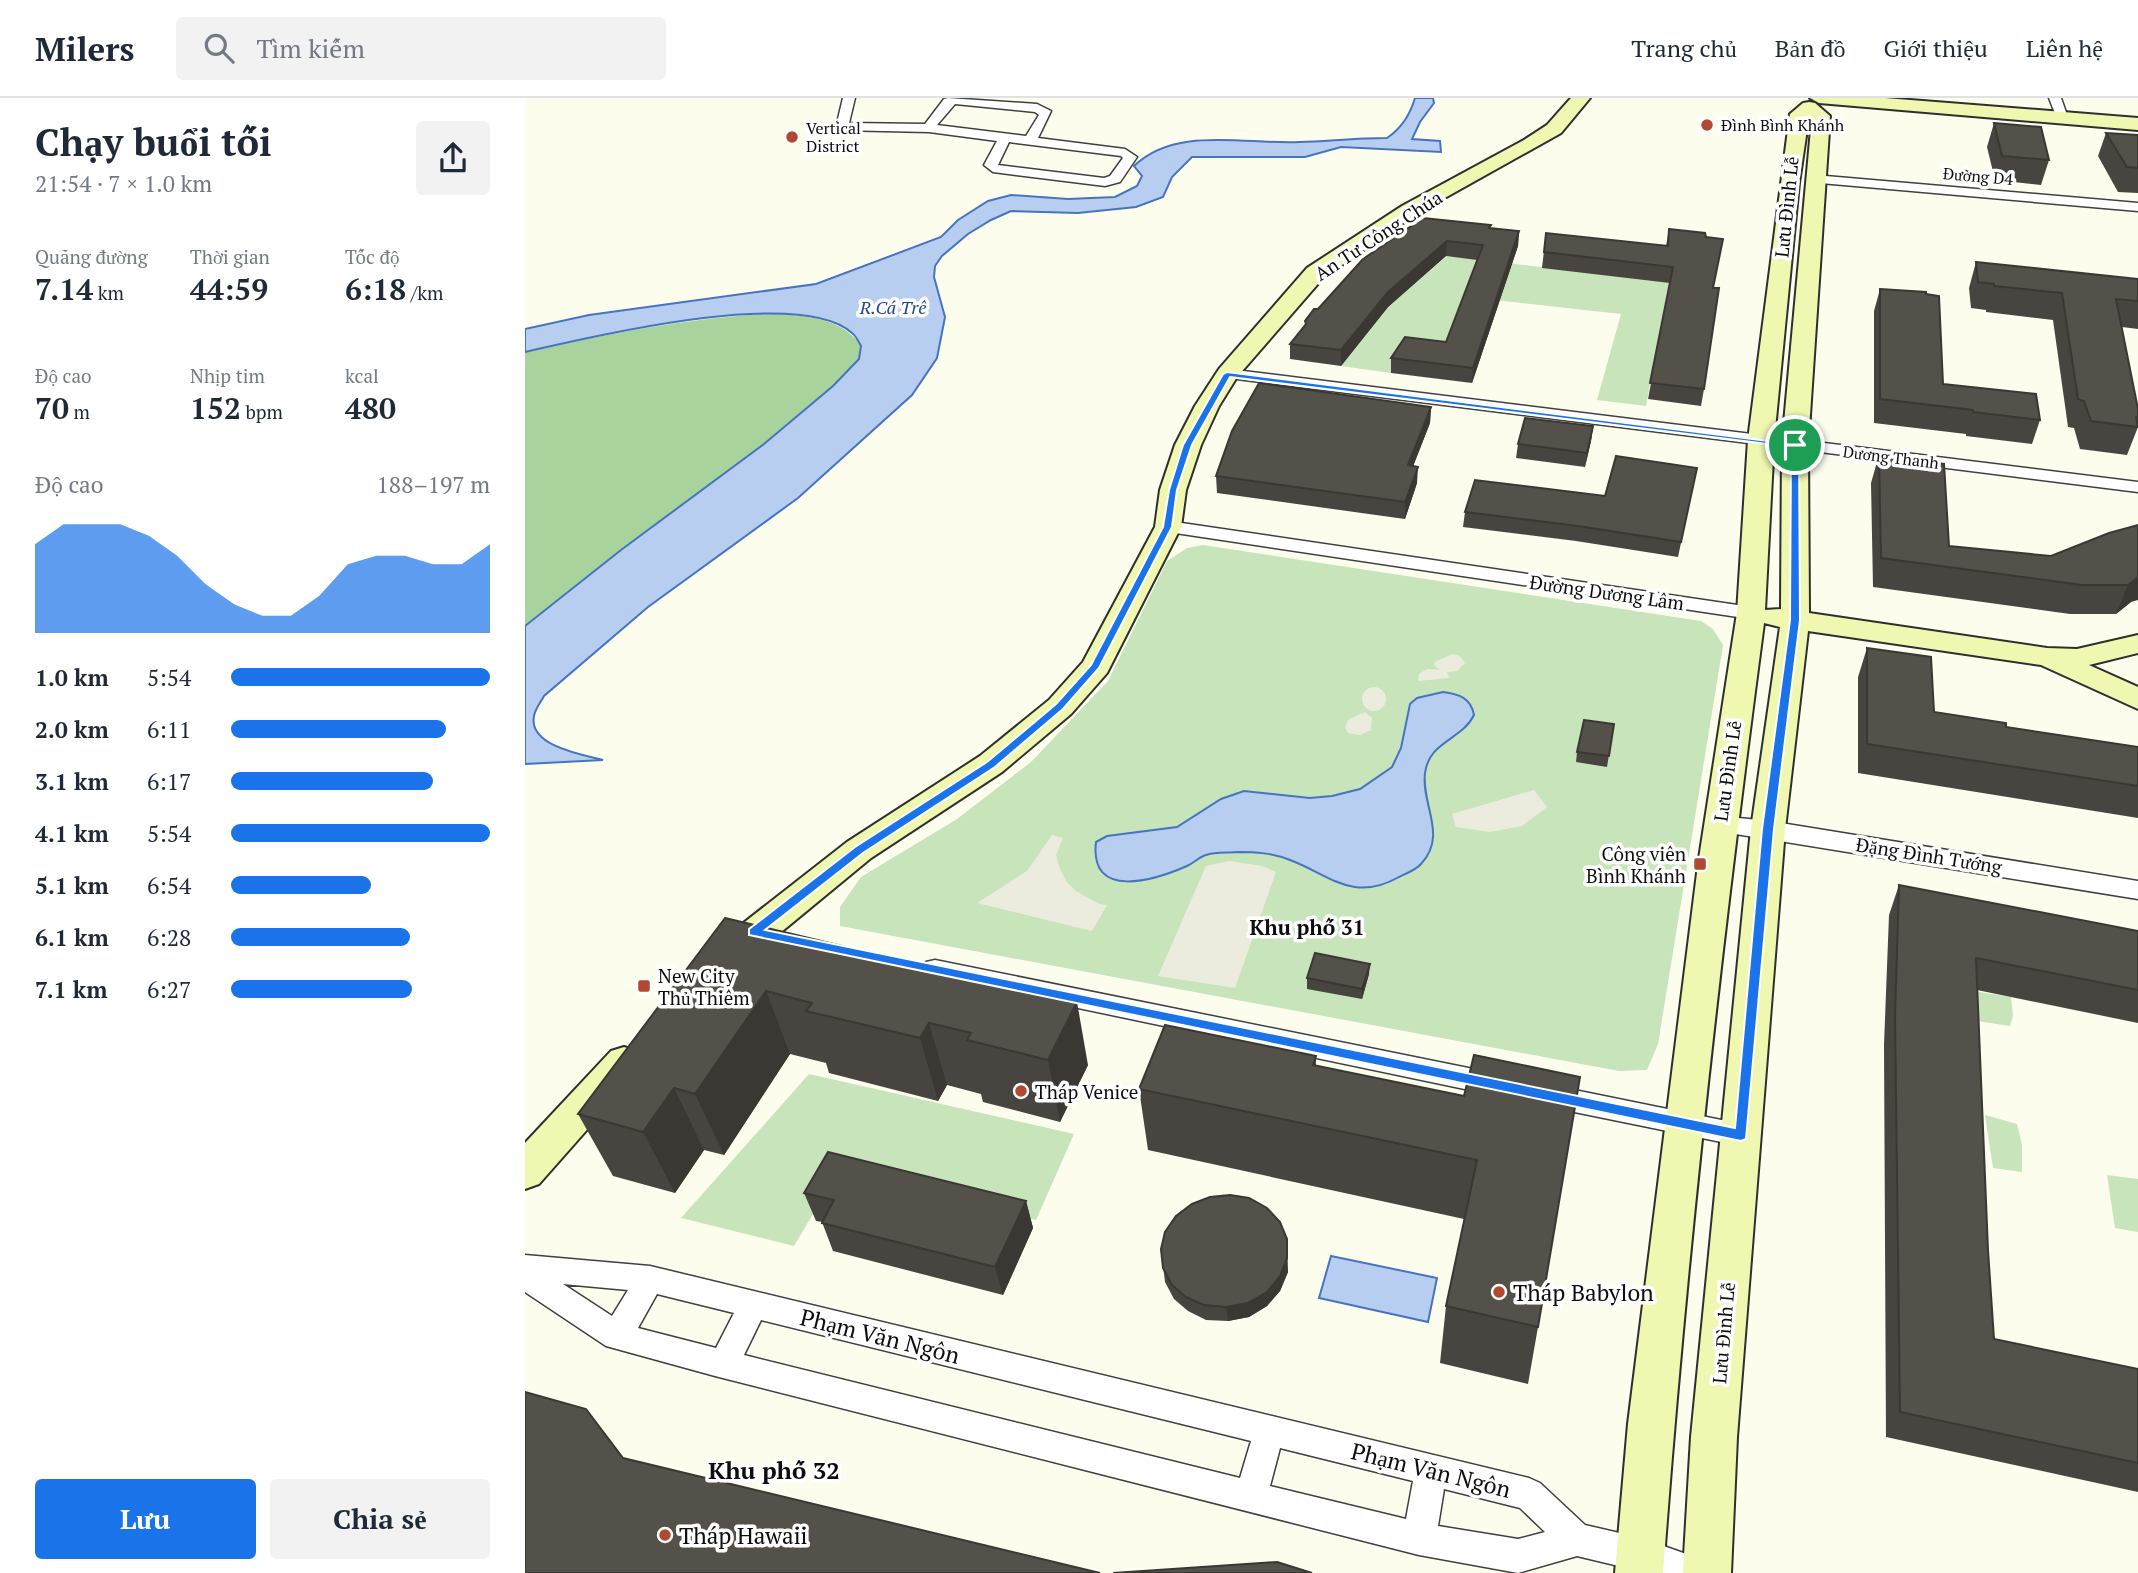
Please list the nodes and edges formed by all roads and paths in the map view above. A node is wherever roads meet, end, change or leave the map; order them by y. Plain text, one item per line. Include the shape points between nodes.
1 (849, 98) edge
2 (1581, 98) edge
3 (1926, 98) edge
4 (1812, 101) edge
5 (2059, 108) edge
6 (936, 116) junction
7 (2138, 116) edge
8 (842, 123) junction
9 (2138, 124) edge
10 (929, 128) junction
11 (1005, 138) junction
12 (1030, 140) junction
13 (1814, 179) junction
14 (2138, 207) edge
15 (1227, 374) junction
16 (1761, 440) junction
17 (1795, 445) junction
18 (2138, 487) edge
19 (1168, 527) junction
20 (1751, 613) junction
21 (1795, 620) junction
22 (2138, 645) edge
23 (2047, 657) junction
24 (2138, 697) edge
25 (1719, 824) junction
26 (1768, 829) junction
27 (2138, 890) edge
28 (754, 932) junction
29 (794, 940) edge
30 (913, 965) edge
31 (706, 975) edge
32 (643, 1042) edge
33 (1687, 1124) junction
34 (1741, 1135) junction
35 (525, 1172) edge
36 (525, 1268) edge
37 (525, 1276) edge
38 (650, 1279) junction
39 (753, 1304) junction
40 (617, 1336) junction
41 (724, 1363) junction
42 (1269, 1430) junction
43 (1431, 1471) junction
44 (1251, 1496) junction
45 (1419, 1539) junction
46 (1577, 1540) junction
47 (1640, 1563) edge
48 (1694, 1573) edge
49 (1707, 1573) edge

1 - 8 street
2 - 15 street, An Tư Công Chúa via 1554,129 1409,210 1315,273
3 - 5 street
4 - 5 street
4 - 13 street, Lưu Đình Lễ via 1821,116
4 - 16 street, Lưu Đình Lễ via 1799,114 1795,134
5 - 7 street
5 - 9 street
6 - 8 street
6 - 10 street
6 - 12 street via 949,102 959,100 1037,108 1045,115
8 - 10 street
10 - 11 street
11 - 12 street
11 - 12 street via 993,168 1105,182 1115,179 1130,157
13 - 14 street, Đường D4
13 - 17 street, Lưu Đình Lễ
15 - 16 street, Dương Thanh
15 - 19 street, An Tư Công Chúa via 1188,445 1173,490
16 - 17 street, Dương Thanh
16 - 20 street, Lưu Đình Lễ
17 - 18 street, Dương Thanh
17 - 21 street, Lưu Đình Lễ
19 - 20 street, Đường Dương Lâm
19 - 28 street, An Tư Công Chúa via 1096,666 1060,707 991,764 859,850
20 - 21 street, Đường Dương Lâm
20 - 25 street, Lưu Đình Lễ
21 - 23 street, Đường Dương Lâm
21 - 26 street, Lưu Đình Lễ
22 - 23 street, Đường Dương Lâm via 2077,658
22 - 24 street via 2121,656 2117,672
23 - 24 street, Đường Dương Lâm
25 - 26 street, Đặng Đình Tướng
25 - 33 street, Lưu Đình Lễ
26 - 27 street, Đặng Đình Tướng
26 - 34 street, Lưu Đình Lễ
28 - 29 street
28 - 31 street, An Tư Công Chúa
30 - 33 street
32 - 35 street
33 - 34 street
33 - 47 street, Lưu Đình Lễ via 1651,1424
34 - 49 street, Lưu Đình Lễ via 1714,1437
36 - 38 street, Phạm Văn Ngôn
37 - 40 street
38 - 39 street, Phạm Văn Ngôn
38 - 40 street
39 - 41 street
39 - 42 street, Phạm Văn Ngôn
40 - 41 street
41 - 44 street
42 - 43 street, Phạm Văn Ngôn
42 - 44 street
43 - 45 street
43 - 46 street, Phạm Văn Ngôn via 1529,1494
44 - 45 street
45 - 46 street via 1518,1556
46 - 47 street
47 - 48 street

